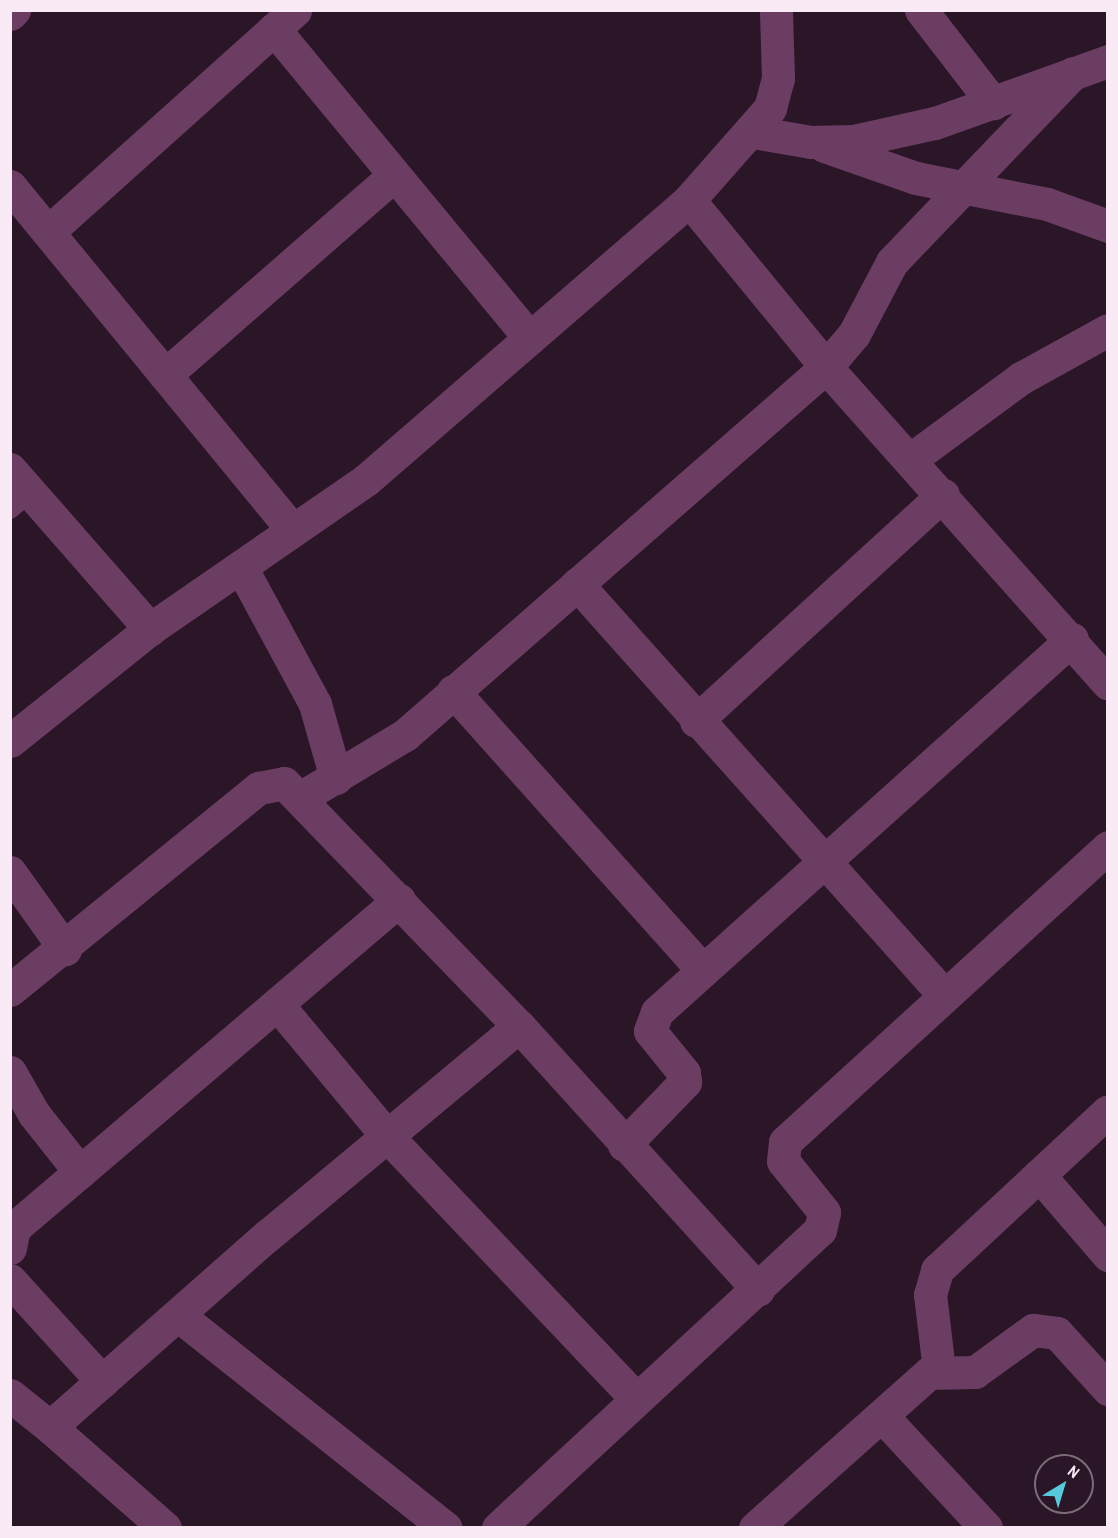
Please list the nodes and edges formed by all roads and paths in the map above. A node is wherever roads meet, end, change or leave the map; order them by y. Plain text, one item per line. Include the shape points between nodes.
1 (14, 10) edge
2 (776, 10) edge
3 (921, 10) edge
4 (10, 14) edge
5 (285, 20) edge
6 (1107, 61) edge
7 (1073, 73) junction
8 (993, 103) junction
9 (753, 132) junction
10 (811, 142) junction
11 (394, 174) junction
12 (10, 186) edge
13 (965, 189) junction
14 (689, 200) junction
15 (1107, 226) edge
16 (48, 232) junction
17 (1107, 330) edge
18 (530, 338) junction
19 (826, 367) junction
20 (165, 375) junction
21 (910, 459) junction
22 (17, 491) edge
23 (943, 495) junction
24 (293, 530) junction
25 (241, 567) junction
26 (577, 584) junction
27 (150, 629) junction
28 (1072, 639) junction
29 (1107, 683) edge
30 (453, 692) junction
31 (696, 721) junction
32 (10, 741) edge
33 (336, 778) junction
34 (300, 798) junction
35 (1107, 847) edge
36 (822, 863) junction
37 (10, 872) edge
38 (399, 900) junction
39 (65, 949) junction
40 (700, 968) junction
41 (10, 990) edge
42 (945, 996) junction
43 (277, 1004) junction
44 (519, 1026) junction
45 (11, 1078) edge
46 (1107, 1111) edge
47 (387, 1136) junction
48 (624, 1145) junction
49 (80, 1172) junction
50 (1039, 1175) junction
51 (12, 1233) edge
52 (1107, 1255) edge
53 (10, 1280) edge
54 (758, 1290) junction
55 (178, 1315) junction
56 (939, 1370) junction
57 (102, 1381) junction
58 (1107, 1389) edge
59 (10, 1395) edge
60 (637, 1399) junction
61 (882, 1416) junction
62 (50, 1427) junction
63 (165, 1527) edge
64 (446, 1527) edge
65 (498, 1527) edge
66 (755, 1527) edge
67 (986, 1527) edge

1 - 4 street
2 - 9 street via 778,79 770,108
3 - 8 street
5 - 11 street
5 - 16 street
6 - 7 street
7 - 8 street
7 - 13 street
8 - 10 street via 888,133
9 - 10 street
9 - 14 street
10 - 13 street
11 - 18 street
11 - 20 street
12 - 16 street
13 - 15 street via 1047,204
13 - 19 street via 892,262 854,334
14 - 18 street
14 - 19 street
16 - 20 street
17 - 21 street via 1021,378
18 - 24 street via 366,480
19 - 21 street
19 - 26 street
20 - 24 street
21 - 23 street
22 - 27 street
23 - 28 street
23 - 31 street
24 - 25 street
25 - 27 street
25 - 33 street via 315,704
26 - 30 street
26 - 31 street
27 - 32 street
28 - 29 street
28 - 36 street
30 - 33 street via 405,735
30 - 40 street
31 - 36 street
33 - 34 street
34 - 38 street
34 - 39 street via 284,783 259,789
35 - 42 street
36 - 40 street
36 - 42 street
37 - 39 street
38 - 43 street
38 - 44 street
39 - 41 street
40 - 48 street via 650,1024 685,1082
42 - 54 street via 785,1142 783,1161 824,1212 826,1221
43 - 47 street
43 - 49 street
44 - 47 street
44 - 48 street
45 - 49 street
46 - 50 street
47 - 55 street
47 - 60 street
48 - 54 street
49 - 51 street
50 - 52 street
50 - 56 street via 931,1281
53 - 57 street
54 - 60 street
55 - 57 street
55 - 64 street
56 - 58 street via 975,1372 1043,1327 1057,1333
56 - 61 street
57 - 62 street
59 - 62 street
60 - 65 street
61 - 66 street
61 - 67 street
62 - 63 street

